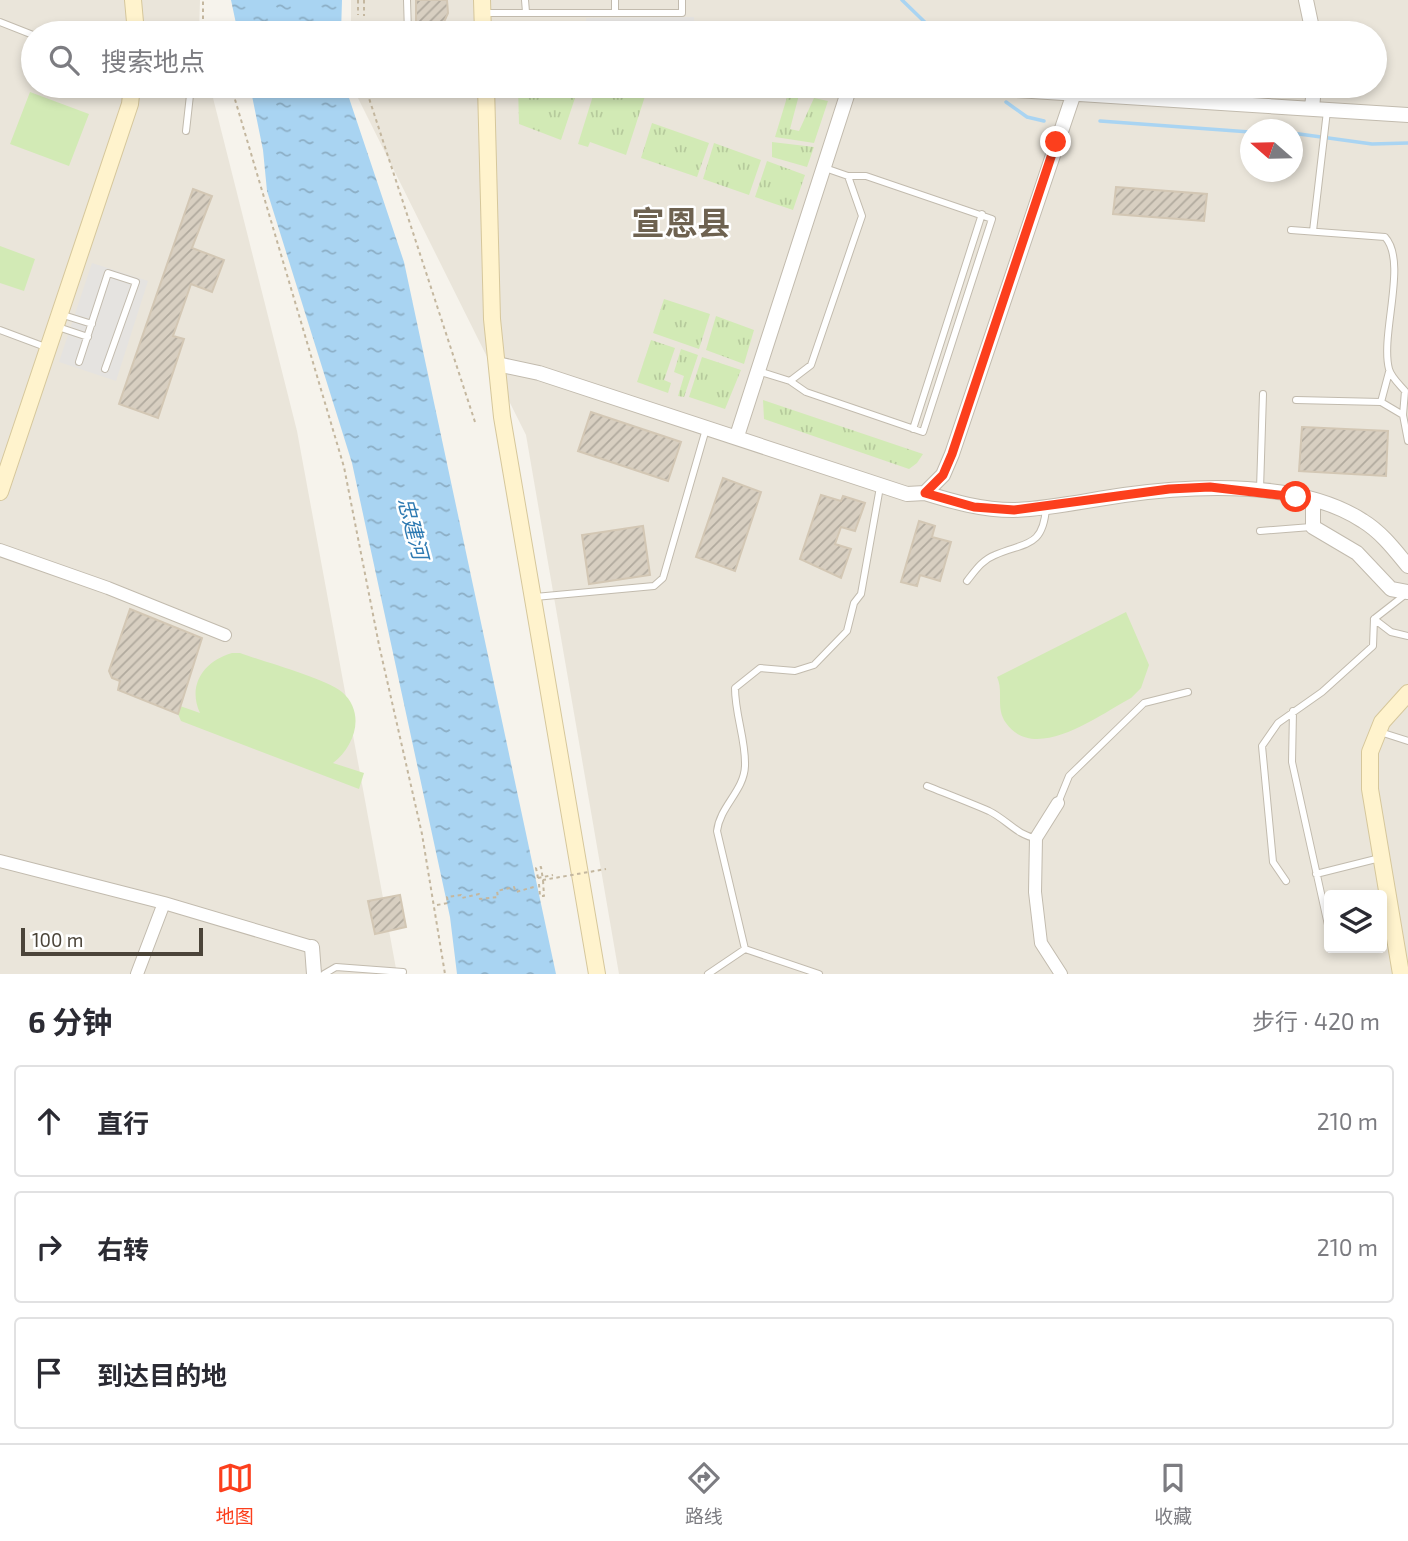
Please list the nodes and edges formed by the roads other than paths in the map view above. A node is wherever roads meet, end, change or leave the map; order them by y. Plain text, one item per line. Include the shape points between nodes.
1 (133, 0) edge
2 (407, 0) edge
3 (525, 0) edge
4 (615, 0) edge
5 (682, 0) edge
6 (1306, 0) edge
7 (482, 6) edge
8 (526, 12) junction
9 (615, 13) junction
10 (135, 21) edge
11 (408, 21) edge
12 (1310, 21) edge
13 (0, 22) edge
14 (21, 30) edge
15 (131, 98) edge
16 (190, 98) edge
17 (485, 98) edge
18 (846, 98) edge
19 (1072, 98) edge
20 (1151, 98) edge
21 (1317, 98) edge
22 (1319, 109) junction
23 (1408, 115) edge
24 (186, 131) dead end
25 (825, 168) junction
26 (848, 176) junction
27 (982, 214) junction
28 (1291, 230) dead end
29 (1313, 231) junction
30 (58, 321) junction
31 (92, 324) junction
32 (0, 330) edge
33 (88, 337) junction
34 (50, 348) junction
35 (79, 362) dead end
36 (497, 364) junction
37 (105, 369) dead end
38 (758, 371) junction
39 (1389, 372) junction
40 (790, 382) junction
41 (1263, 394) dead end
42 (1296, 400) dead end
43 (1381, 402) junction
44 (1404, 415) junction
45 (706, 427) junction
46 (913, 429) junction
47 (737, 436) junction
48 (1408, 441) edge
49 (880, 485) junction
50 (1260, 491) junction
51 (0, 492) edge
52 (925, 493) junction
53 (1319, 502) junction
54 (1046, 506) junction
55 (1313, 527) junction
56 (1260, 531) dead end
57 (0, 550) edge
58 (1408, 566) edge
59 (967, 581) dead end
60 (1408, 592) edge
61 (533, 597) junction
62 (1374, 619) junction
63 (225, 635) dead end
64 (1408, 636) edge
65 (1188, 692) dead end
66 (1408, 693) edge
67 (1293, 711) junction
68 (1378, 732) junction
69 (1408, 741) edge
70 (927, 786) dead end
71 (1058, 803) joint
72 (1036, 838) junction
73 (1381, 857) junction
74 (0, 861) edge
75 (1316, 874) junction
76 (1286, 881) dead end
77 (164, 903) junction
78 (1324, 908) edge
79 (312, 947) joint
80 (745, 948) junction
81 (403, 972) dead end
82 (137, 974) edge
83 (314, 974) edge
84 (324, 974) edge
85 (597, 974) edge
86 (708, 974) edge
87 (819, 974) edge
88 (1061, 974) edge
89 (1401, 974) edge

1 - 10 main road
2 - 11 lane
3 - 8 lane
4 - 9 lane
5 - 9 lane via 682,13
6 - 12 street
7 - 8 lane
8 - 9 lane
13 - 14 lane
15 - 30 main road
16 - 24 lane
17 - 36 main road
18 - 25 street
19 - 52 street via 952,454 943,475
20 - 22 street
21 - 22 street
22 - 23 street
22 - 29 lane via 1324,130
25 - 26 lane
25 - 38 street
26 - 27 lane via 866,176
26 - 40 lane via 862,216 811,365
27 - 46 lane
27 - 46 lane via 992,219 972,282 923,432
28 - 29 lane
29 - 39 lane via 1385,237 1392,245
30 - 31 lane
30 - 33 lane
30 - 34 main road
31 - 33 lane
31 - 37 lane via 108,273 136,282
32 - 34 lane
33 - 35 lane
34 - 51 main road
36 - 45 street via 539,373
36 - 61 main road
38 - 40 lane
38 - 47 street
39 - 43 lane
39 - 44 lane via 1405,391
40 - 46 lane via 806,392
41 - 50 lane
42 - 43 lane
43 - 44 lane
44 - 48 lane
45 - 47 street
45 - 61 lane via 663,578 654,586
47 - 49 street
49 - 52 street via 907,494
49 - 80 lane via 861,594 847,631 814,665 795,671 760,668 735,688 745,766 741,784 719,816 717,831
50 - 53 street
50 - 54 street via 1169,489
52 - 54 street via 974,507 1014,510
53 - 55 street
53 - 58 street via 1363,520
54 - 59 lane via 1045,527 1035,539 981,563
55 - 56 lane
55 - 60 street via 1357,553 1391,589
57 - 63 street via 108,587
60 - 62 lane
61 - 85 main road
62 - 64 lane via 1391,632
62 - 67 lane via 1373,646 1322,692
65 - 71 lane via 1144,703 1069,776
66 - 68 main road
67 - 75 lane via 1292,762
67 - 76 lane via 1262,746 1273,862
68 - 69 lane
68 - 73 main road via 1370,752 1370,789
70 - 72 lane via 998,816 1024,837
71 - 72 street
72 - 88 street via 1035,892 1041,943
73 - 75 lane
73 - 89 main road
74 - 77 street
75 - 78 lane
77 - 79 street
77 - 82 street
79 - 83 street
80 - 86 lane
80 - 87 lane
81 - 84 lane via 335,967

